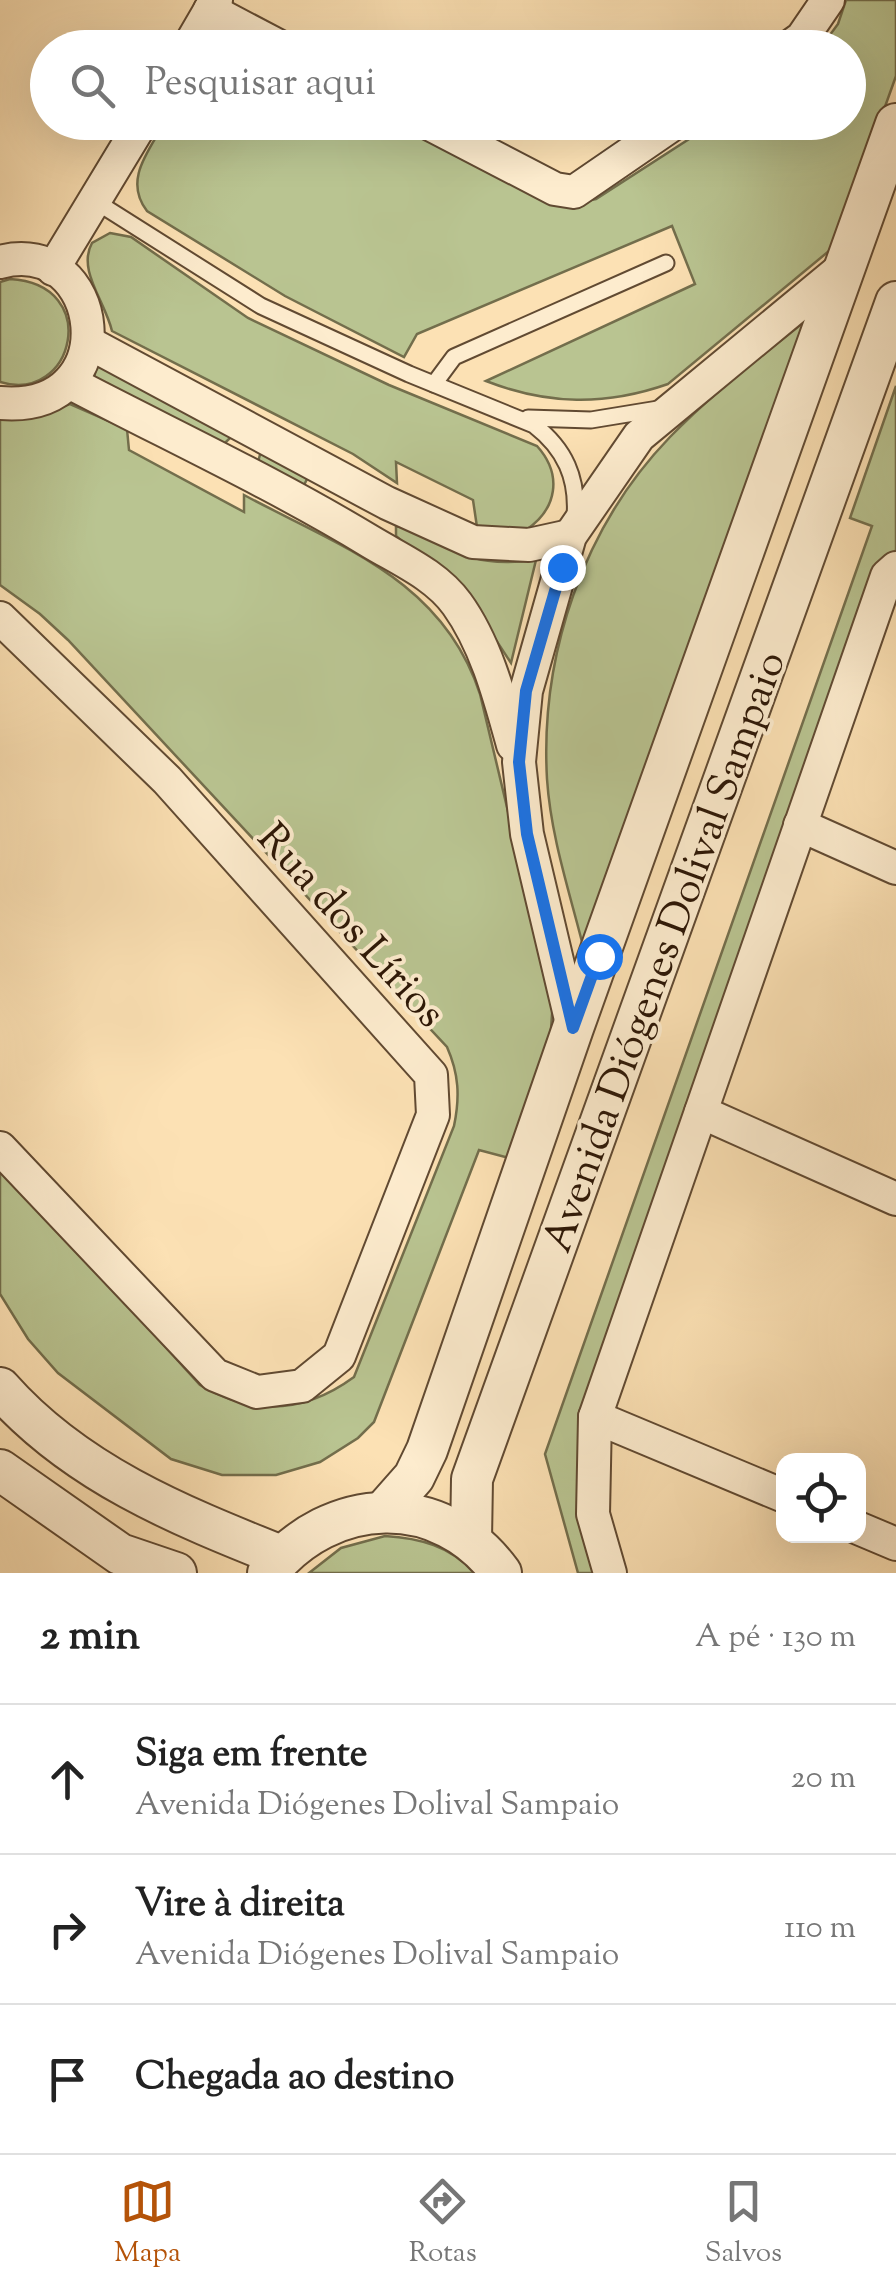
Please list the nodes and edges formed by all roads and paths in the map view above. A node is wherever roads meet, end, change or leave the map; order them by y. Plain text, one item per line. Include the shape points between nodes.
1 (828, 0) edge
2 (213, 5) edge
3 (198, 30) edge
4 (253, 30) edge
5 (807, 30) edge
6 (896, 124) edge
7 (131, 140) edge
8 (460, 140) edge
9 (650, 140) edge
10 (94, 201) junction
11 (0, 262) edge
12 (666, 263) dead end
13 (846, 265) junction
14 (53, 269) junction
15 (896, 302) edge
16 (89, 343) junction
17 (885, 355) edge
18 (69, 382) junction
19 (434, 384) junction
20 (680, 402) junction
21 (0, 403) edge
22 (519, 418) junction
23 (248, 428) junction
24 (227, 464) junction
25 (387, 503) junction
26 (570, 536) junction
27 (368, 540) junction
28 (896, 568) edge
29 (0, 618) edge
30 (519, 762) junction
31 (800, 825) junction
32 (896, 868) edge
33 (573, 1028) junction
34 (700, 1112) junction
35 (0, 1148) edge
36 (896, 1200) edge
37 (0, 1388) edge
38 (595, 1417) junction
39 (0, 1470) edge
40 (776, 1493) edge
41 (384, 1511) junction
42 (866, 1531) edge
43 (471, 1540) junction
44 (896, 1544) edge
45 (275, 1565) edge
46 (176, 1573) edge
47 (501, 1573) edge
48 (610, 1573) edge

1 - 5 street
2 - 3 street
2 - 4 street
6 - 13 street, Avenida Diógenes Dolival Sampaio
7 - 10 street
8 - 9 street via 555,190 574,192
10 - 14 street
10 - 19 lane via 261,306
11 - 14 street via 31,261
12 - 19 lane via 454,357
13 - 20 street, Avenida Diógenes Dolival Sampaio
13 - 33 street, Avenida Diógenes Dolival Sampaio
14 - 16 street via 82,300
15 - 17 street, Avenida Diógenes Dolival Sampaio
16 - 18 street
16 - 23 street
17 - 43 street, Avenida Diógenes Dolival Sampaio via 472,1479
18 - 21 street via 26,404
18 - 24 street
19 - 22 lane
20 - 22 lane via 591,420
20 - 26 street, Avenida Diógenes Dolival Sampaio via 638,436
22 - 26 lane via 548,436 568,465 576,500
23 - 24 street
23 - 25 street
24 - 27 street
25 - 26 street via 474,542 529,545
25 - 27 street
26 - 30 street, Avenida Diógenes Dolival Sampaio via 526,691
27 - 30 street via 434,580 456,604 474,634
28 - 31 street via 886,576
29 - 35 street, Rua dos Lírios via 166,780 432,1075 432,1115 339,1356 302,1386 257,1392 215,1375
30 - 33 street, Avenida Diógenes Dolival Sampaio via 527,834
31 - 32 street
31 - 34 street
33 - 41 street, Avenida Diógenes Dolival Sampaio via 427,1450
34 - 36 street
34 - 38 street
37 - 45 street via 30,1422 107,1476
38 - 40 street
38 - 48 street via 593,1514
39 - 46 street via 120,1554
41 - 43 street via 430,1518
41 - 45 street via 346,1516 311,1532
42 - 44 street
43 - 47 street

